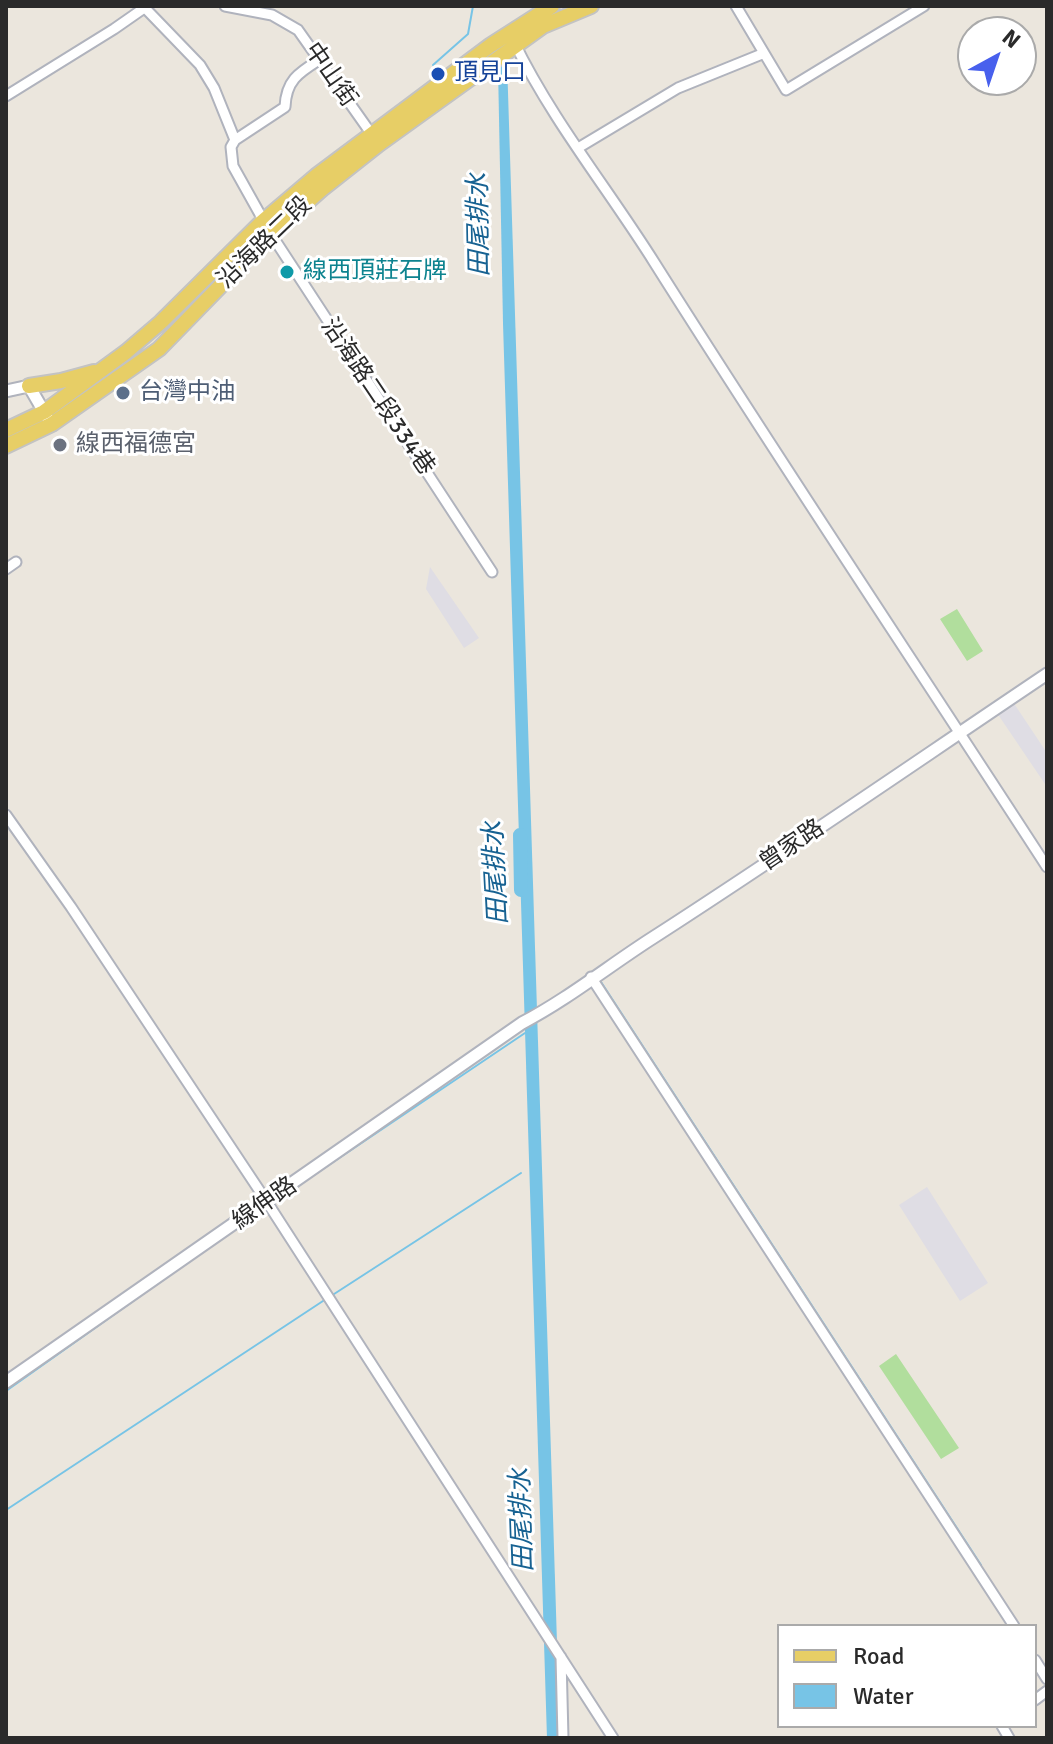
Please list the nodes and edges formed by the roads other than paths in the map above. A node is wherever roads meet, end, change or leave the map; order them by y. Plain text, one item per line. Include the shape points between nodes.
1 (225, 6) edge
2 (552, 6) edge
3 (591, 6) edge
4 (736, 6) edge
5 (924, 6) edge
6 (146, 7) edge
7 (512, 38) junction
8 (762, 54) junction
9 (319, 60) junction
10 (6, 96) edge
11 (375, 139) junction
12 (235, 140) junction
13 (578, 148) junction
14 (267, 228) junction
15 (106, 368) junction
16 (29, 386) junction
17 (6, 391) edge
18 (48, 418) junction
19 (6, 430) edge
20 (6, 446) edge
21 (16, 562) dead end
22 (6, 569) edge
23 (492, 572) dead end
24 (1047, 674) edge
25 (960, 732) junction
26 (6, 815) edge
27 (1047, 867) edge
28 (591, 977) junction
29 (536, 1016) joint
30 (267, 1202) junction
31 (6, 1382) edge
32 (1013, 1624) edge
33 (561, 1657) junction
34 (563, 1738) edge
35 (613, 1738) edge

1 - 9 street, 中山街 via 288,23
2 - 7 main road
3 - 7 main road
4 - 8 street
5 - 8 street via 786,90
6 - 10 street
6 - 12 street, 沿海路二段334巷 via 200,65
7 - 11 main road, 沿海路二段
7 - 13 street
8 - 13 street via 678,88
9 - 11 street, 中山街
9 - 12 street via 285,90 285,107
11 - 14 main road, 沿海路二段 via 322,189
12 - 14 street, 沿海路二段334巷 via 233,166
13 - 25 street
14 - 15 main road, 沿海路二段
14 - 18 main road, 沿海路二段 via 159,349
14 - 23 street, 沿海路二段334巷
15 - 16 main road
15 - 18 main road, 沿海路二段
16 - 17 street
16 - 18 street
18 - 19 main road
18 - 20 main road
21 - 22 street
24 - 25 street, 曾家路
25 - 27 street
25 - 28 street, 曾家路
26 - 30 street
28 - 29 street, 曾家路
28 - 32 street
29 - 30 street, 線伸路
30 - 31 street, 線伸路
30 - 33 street
33 - 34 street
33 - 35 street

